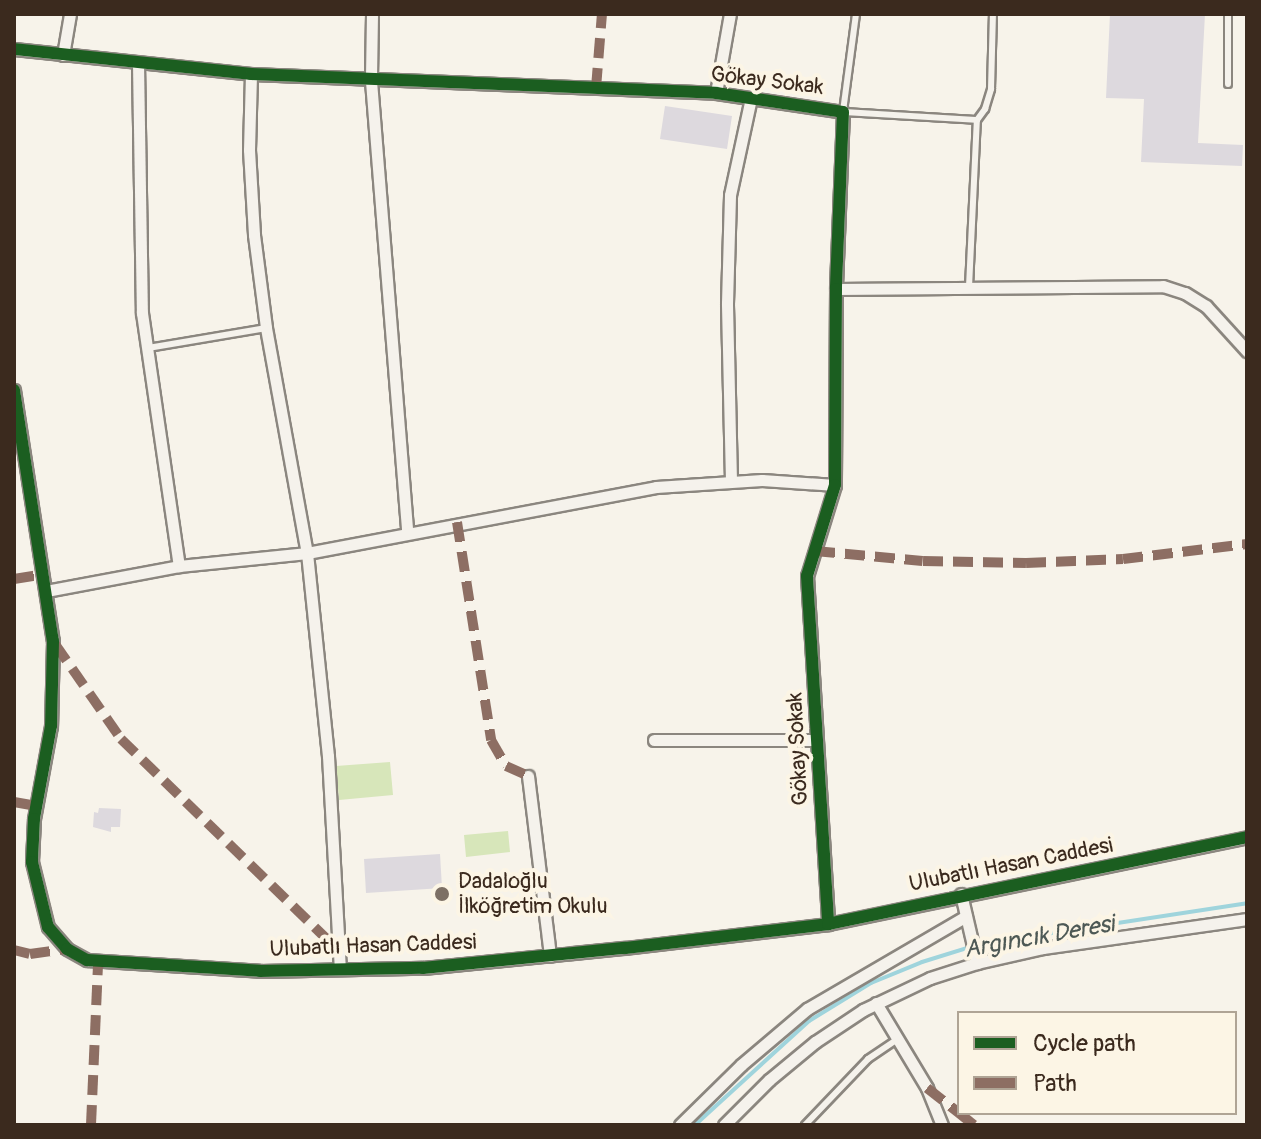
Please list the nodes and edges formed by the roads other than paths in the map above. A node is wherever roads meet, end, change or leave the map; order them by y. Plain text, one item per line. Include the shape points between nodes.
1 (70, 14) edge
2 (372, 14) edge
3 (730, 14) edge
4 (856, 14) edge
5 (993, 14) edge
6 (1228, 14) edge
7 (14, 49) edge
8 (63, 55) junction
9 (138, 63) junction
10 (251, 74) junction
11 (371, 81) junction
12 (1228, 84) dead end
13 (716, 93) junction
14 (751, 98) junction
15 (843, 112) junction
16 (977, 120) junction
17 (969, 287) junction
18 (836, 289) junction
19 (266, 328) junction
20 (147, 349) junction
21 (1247, 351) edge
22 (14, 390) edge
23 (731, 481) junction
24 (835, 485) junction
25 (407, 532) junction
26 (307, 553) junction
27 (179, 566) junction
28 (46, 591) junction
29 (654, 740) dead end
30 (817, 740) junction
31 (528, 776) dead end
32 (1247, 837) edge
33 (961, 894) junction
34 (966, 916) junction
35 (1247, 919) edge
36 (828, 924) junction
37 (550, 956) junction
38 (977, 963) junction
39 (340, 969) junction
40 (876, 1003) junction
41 (898, 1039) junction
42 (680, 1125) edge
43 (724, 1125) edge
44 (805, 1125) edge
45 (942, 1125) edge

1 - 8 street
2 - 11 street
3 - 13 street
4 - 15 lane
5 - 16 lane via 991,89
6 - 12 lane
7 - 8 street, Gökay Sokak
8 - 9 street, Gökay Sokak
9 - 10 street, Gökay Sokak
9 - 20 street
10 - 11 street, Gökay Sokak
10 - 19 street via 250,188
11 - 13 street, Gökay Sokak
11 - 25 street
13 - 14 street, Gökay Sokak
14 - 15 street, Gökay Sokak
14 - 23 street via 730,195
15 - 16 lane
15 - 18 street, Gökay Sokak
16 - 17 lane
17 - 18 street
17 - 21 street via 1163,286 1206,306
18 - 24 street, Gökay Sokak
19 - 20 lane
19 - 26 street
20 - 27 street
22 - 28 street, Ulubatlı Hasan Caddesi
23 - 24 street
23 - 25 street via 644,489
24 - 30 street, Gökay Sokak via 807,576
25 - 26 street
26 - 27 street
26 - 39 street via 328,756
27 - 28 street
28 - 39 street, Ulubatlı Hasan Caddesi via 53,702 32,862 43,918 53,935 76,955 98,963
29 - 30 street
30 - 36 street, Gökay Sokak
31 - 37 street
32 - 33 street, Ulubatlı Hasan Caddesi
33 - 34 street
33 - 36 street, Ulubatlı Hasan Caddesi
34 - 38 street
34 - 42 street via 807,1009
35 - 38 street via 1043,948
36 - 37 street, Ulubatlı Hasan Caddesi
37 - 39 street, Ulubatlı Hasan Caddesi via 423,968
38 - 40 street
40 - 41 street
40 - 43 street via 789,1063
41 - 44 lane via 868,1059
41 - 45 street

